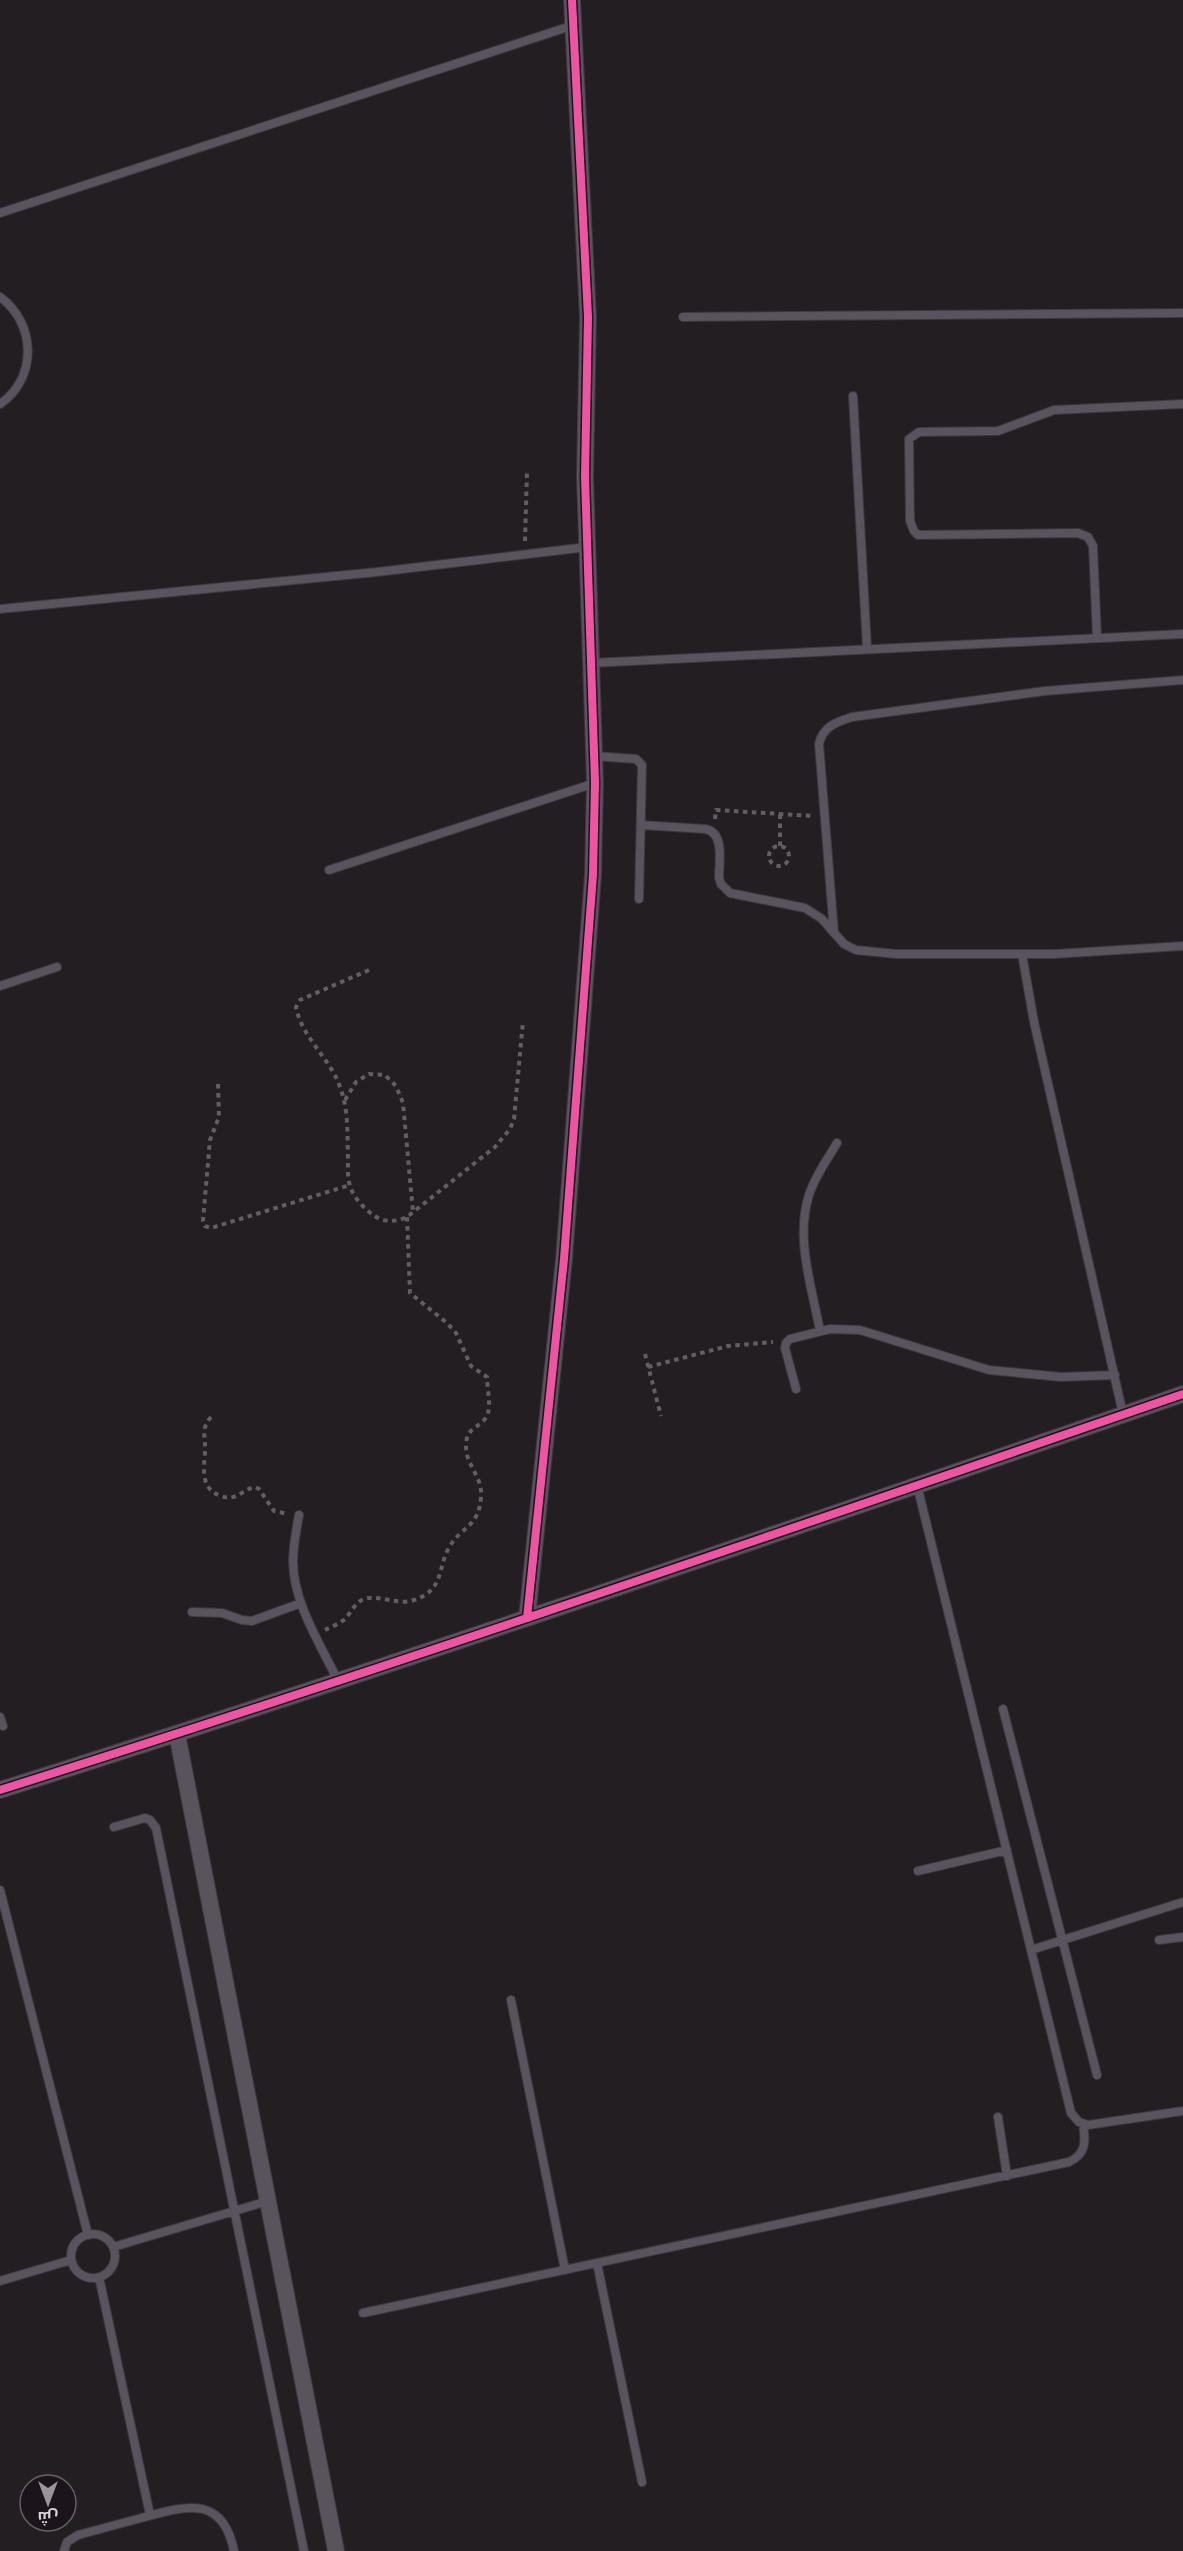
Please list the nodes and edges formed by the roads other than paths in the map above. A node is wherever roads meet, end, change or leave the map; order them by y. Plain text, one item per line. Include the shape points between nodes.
1 (572, 0) edge
2 (574, 25) junction
3 (0, 213) edge
4 (0, 297) edge
5 (1183, 313) edge
6 (683, 318) dead end
7 (853, 396) dead end
8 (0, 404) edge
9 (1183, 405) edge
10 (587, 547) junction
11 (0, 609) edge
12 (1183, 634) edge
13 (1097, 637) junction
14 (867, 648) junction
15 (591, 663) junction
16 (1183, 680) edge
17 (594, 756) junction
18 (595, 783) junction
19 (641, 825) junction
20 (329, 870) dead end
21 (639, 899) dead end
22 (834, 933) junction
23 (1183, 946) edge
24 (1022, 954) junction
25 (57, 967) dead end
26 (0, 986) edge
27 (837, 1143) dead end
28 (820, 1331) junction
29 (1114, 1375) junction
30 (796, 1389) dead end
31 (1183, 1394) edge
32 (1123, 1414) junction
33 (917, 1484) junction
34 (299, 1515) road end
35 (301, 1603) junction
36 (192, 1612) dead end
37 (527, 1618) junction
38 (338, 1681) junction
39 (1003, 1709) dead end
40 (177, 1734) junction
41 (0, 1790) edge
42 (114, 1827) dead end
43 (1007, 1851) junction
44 (918, 1870) dead end
45 (0, 1890) edge
46 (1183, 1902) edge
47 (1183, 1937) edge
48 (1061, 1940) junction
49 (1159, 1940) dead end
50 (1031, 1950) junction
51 (511, 2000) dead end
52 (1096, 2075) dead end
53 (1183, 2111) edge
54 (998, 2117) dead end
55 (1083, 2124) junction
56 (1007, 2176) junction
57 (268, 2201) junction
58 (235, 2211) junction
59 (88, 2235) junction
60 (113, 2247) junction
61 (71, 2260) junction
62 (597, 2263) junction
63 (565, 2270) junction
64 (99, 2277) junction
65 (0, 2281) edge
66 (363, 2313) dead end
67 (642, 2482) dead end
68 (150, 2516) junction
69 (64, 2551) edge
70 (234, 2551) edge
71 (304, 2551) edge
72 (336, 2551) edge

1 - 2 street
2 - 3 lane
2 - 10 street via 588,316
4 - 8 lane via 22,321 28,358 21,382
5 - 6 lane
7 - 14 lane
9 - 13 lane via 1054,410 998,431 919,432 909,439 910,521 918,535 1078,533 1088,537 1093,546
10 - 11 lane
10 - 15 street
12 - 13 lane
13 - 14 lane
14 - 15 lane
15 - 17 street
16 - 22 lane via 981,698 852,717 827,728 819,744
17 - 18 street
17 - 19 lane via 636,759 642,765
18 - 20 lane
18 - 37 street via 589,942 564,1259
19 - 21 lane
19 - 22 lane via 713,831 718,838 720,878 725,889 735,895 805,908
22 - 24 lane via 856,950 896,954
23 - 24 lane
24 - 29 lane
25 - 26 lane
27 - 28 lane via 815,1180 804,1220 805,1251
28 - 29 lane via 860,1330 989,1370 1070,1378
28 - 30 lane via 786,1342
29 - 32 lane
31 - 32 street
32 - 33 street
33 - 37 street
33 - 43 lane
34 - 35 lane via 293,1560
35 - 36 lane via 252,1621 222,1613
35 - 38 lane
37 - 38 street
38 - 40 street
39 - 48 lane
40 - 41 street
40 - 57 street
42 - 58 lane via 145,1818 156,1828
43 - 44 lane
43 - 50 lane
45 - 59 lane
46 - 48 lane
47 - 49 lane
48 - 50 lane
48 - 52 lane
50 - 55 lane via 1071,2113
51 - 63 lane
53 - 55 lane
54 - 56 lane
55 - 56 lane via 1085,2147 1076,2159
56 - 62 lane
57 - 58 lane
57 - 72 street
58 - 60 lane
58 - 71 lane
59 - 60 lane via 103,2237
59 - 61 lane via 75,2244
60 - 64 lane via 114,2262
61 - 64 lane via 78,2273
61 - 65 lane
62 - 63 lane
62 - 67 lane
63 - 66 lane
64 - 68 lane
68 - 69 lane via 78,2535 67,2542
68 - 70 lane via 186,2506 207,2510 225,2524

